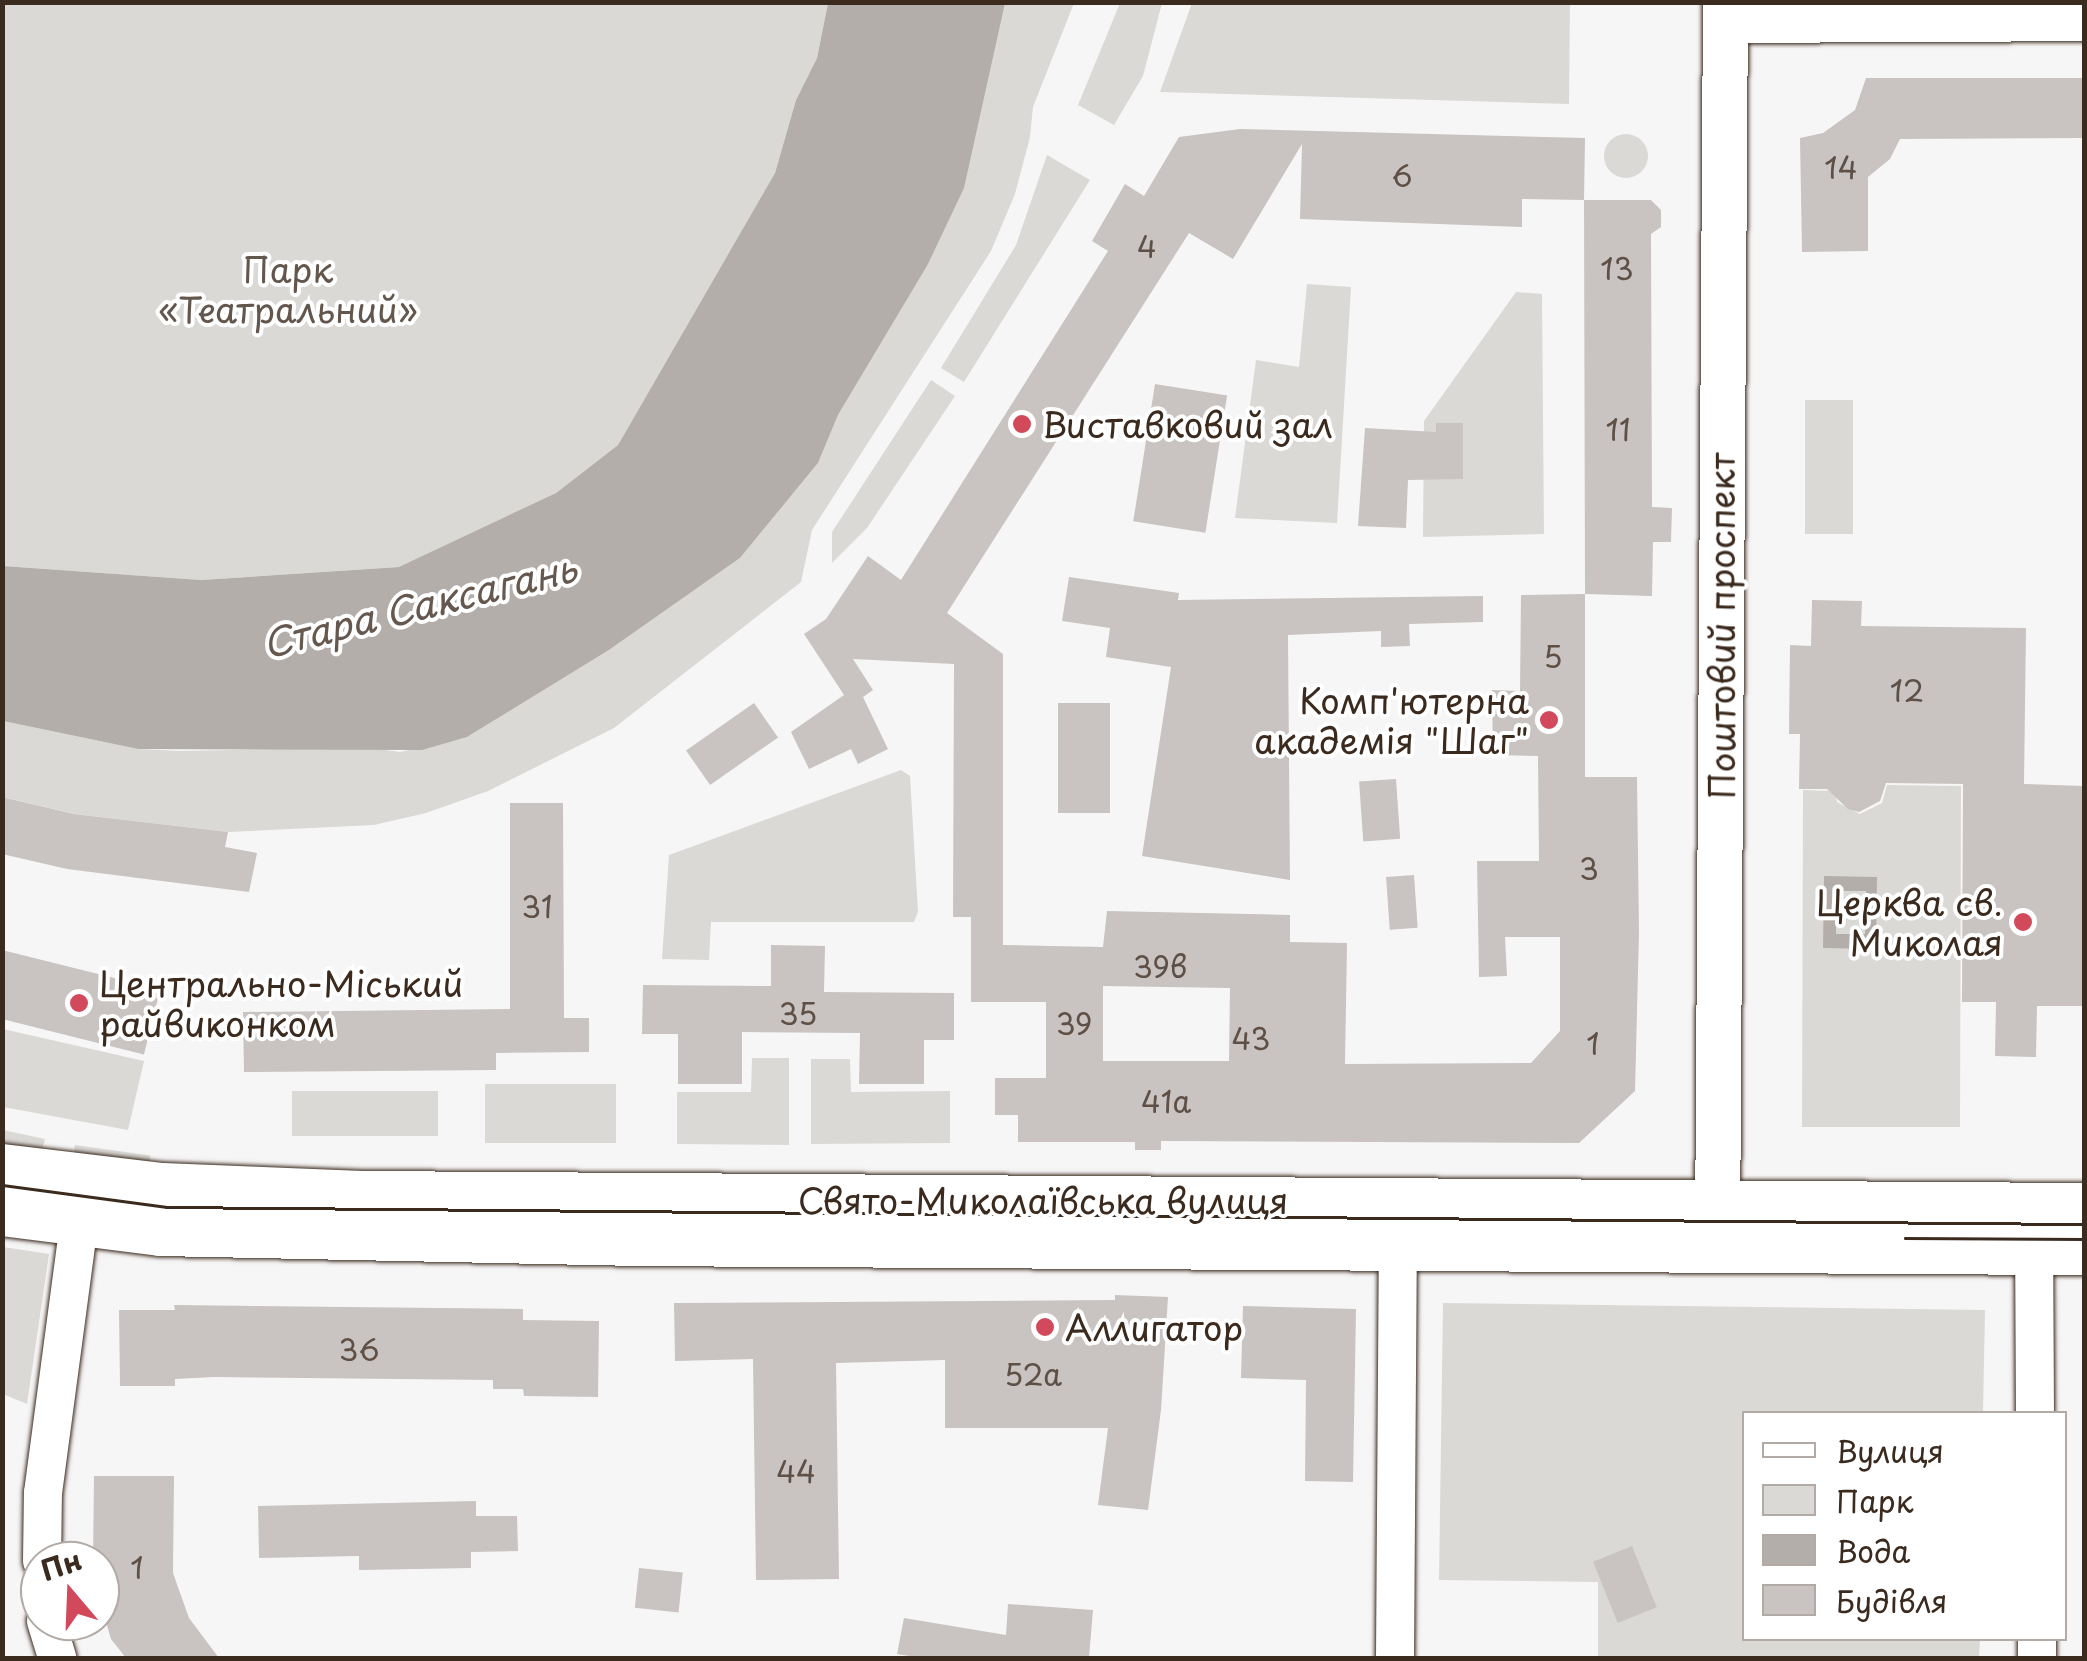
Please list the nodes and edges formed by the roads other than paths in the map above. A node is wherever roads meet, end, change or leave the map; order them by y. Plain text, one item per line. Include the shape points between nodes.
1 (1725, 11) edge
2 (2084, 18) edge
3 (2, 1170) edge
4 (82, 1202) junction
5 (2, 1210) edge
6 (1399, 1225) junction
7 (1717, 1226) junction
8 (2059, 1229) edge
9 (2036, 1411) edge
10 (42, 1541) edge
11 (1395, 1658) edge

1 - 2 street
1 - 7 street, Поштовий проспект
3 - 4 main road, Свято-Миколаївська вулиця
4 - 5 main road, Свято-Миколаївська вулиця
4 - 6 main road, Свято-Миколаївська вулиця via 458,1198
4 - 10 street
6 - 7 main road, Свято-Миколаївська вулиця
6 - 11 street
7 - 8 main road, Свято-Миколаївська вулиця
8 - 9 street

